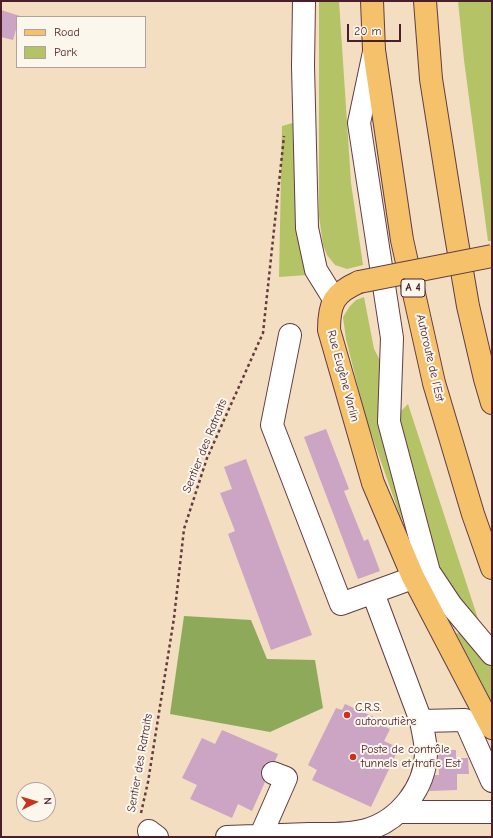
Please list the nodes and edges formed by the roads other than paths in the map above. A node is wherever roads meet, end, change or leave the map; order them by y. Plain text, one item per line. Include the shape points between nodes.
1 (304, 1) edge
2 (372, 1) edge
3 (425, 1) edge
4 (374, 50) junction
5 (492, 256) edge
6 (334, 299) junction
7 (290, 335) dead end
8 (492, 403) edge
9 (492, 568) edge
10 (421, 574) junction
11 (373, 593) junction
12 (492, 654) edge
13 (421, 721) junction
14 (492, 728) edge
15 (272, 773) dead end
16 (492, 781) edge
17 (399, 812) junction
18 (492, 812) edge
19 (261, 835) junction
20 (227, 837) edge

1 - 6 street via 307,228 316,270
2 - 4 main road, Autoroute de l’Est / A 4
3 - 8 main road via 431,79 455,230 468,306
4 - 9 main road, Autoroute de l’Est / A 4 via 402,240 434,383
4 - 10 street via 359,123 392,338 389,422
5 - 6 main road, bridge via 359,282 345,288
6 - 10 main road, Rue Eugène Varlin via 329,314 329,330 373,483
7 - 11 street via 272,425 341,604
10 - 11 street
10 - 12 street
10 - 14 main road, Rue Eugène Varlin
11 - 13 street
13 - 16 street via 465,720
13 - 17 street via 426,754 424,768 418,785
15 - 19 street via 286,778
17 - 18 street
17 - 19 street via 384,823 346,834
19 - 20 street

